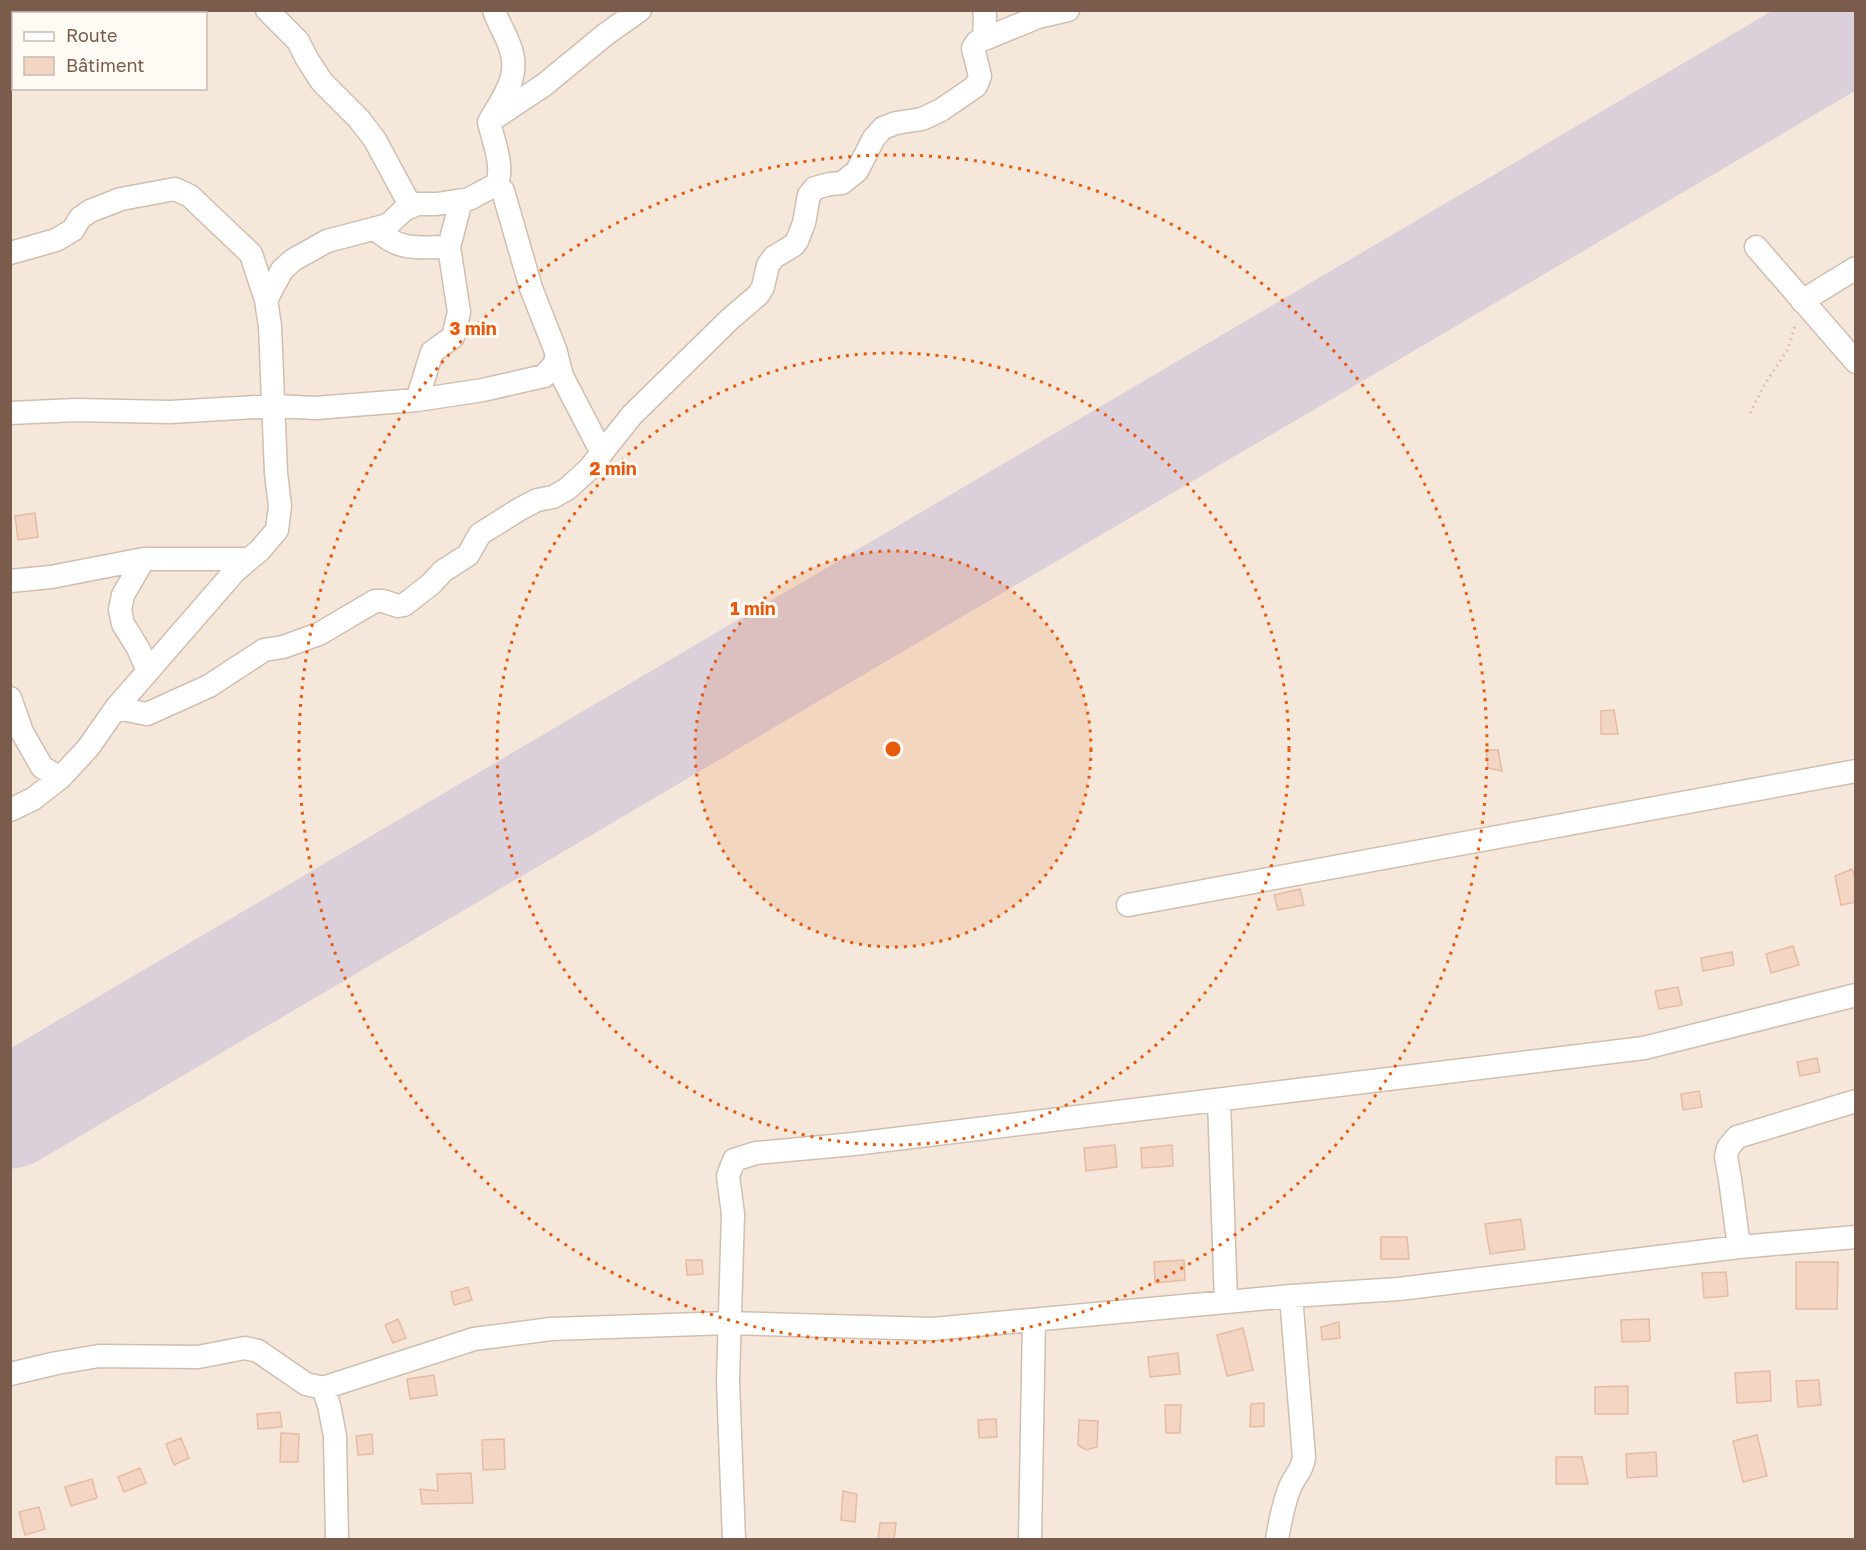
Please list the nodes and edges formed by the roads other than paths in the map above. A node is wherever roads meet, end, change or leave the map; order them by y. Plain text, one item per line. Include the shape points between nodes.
1 (267, 10) edge
2 (494, 10) edge
3 (640, 10) edge
4 (984, 10) edge
5 (1068, 10) edge
6 (984, 38) junction
7 (489, 122) junction
8 (497, 184) junction
9 (461, 201) junction
10 (411, 207) junction
11 (376, 229) junction
12 (449, 247) junction
13 (1756, 247) dead end
14 (10, 252) edge
15 (1856, 268) edge
16 (266, 300) junction
17 (1802, 301) junction
18 (1856, 362) edge
19 (555, 369) junction
20 (417, 400) junction
21 (275, 406) junction
22 (10, 413) edge
23 (602, 453) junction
24 (144, 559) junction
25 (249, 559) junction
26 (10, 581) edge
27 (148, 671) junction
28 (10, 698) edge
29 (116, 708) junction
30 (1856, 771) edge
31 (60, 778) junction
32 (10, 810) edge
33 (1128, 905) dead end
34 (1856, 995) edge
35 (1219, 1100) junction
36 (1856, 1101) edge
37 (1856, 1237) edge
38 (1739, 1248) junction
39 (1292, 1296) junction
40 (1226, 1302) junction
41 (1034, 1320) junction
42 (729, 1323) junction
43 (10, 1374) edge
44 (323, 1388) junction
45 (338, 1539) edge
46 (734, 1539) edge
47 (1030, 1539) edge
48 (1277, 1539) edge

1 - 10 street via 298,41 322,81 375,140
2 - 7 street via 515,68
3 - 7 street via 544,85
4 - 6 street
5 - 6 street
6 - 23 street via 973,48 980,76 976,86 922,119 883,128 857,171 842,183 815,188 809,195 804,223 794,245 768,265 758,296 632,415
7 - 8 street via 498,164
8 - 9 street
8 - 19 street
9 - 10 street
9 - 12 street
10 - 11 street
11 - 12 street via 406,247
11 - 16 street via 327,241 293,260 282,270
12 - 20 street via 459,312 453,337 432,352
13 - 17 street
14 - 16 street via 56,240 73,230 90,211 121,199 175,189 190,196 251,254
15 - 17 street
16 - 21 street
17 - 18 street
19 - 20 street via 483,390
19 - 23 street
20 - 21 street via 315,408
21 - 22 street via 170,412
21 - 25 street via 280,507 277,530
23 - 29 street via 567,489 520,508 480,534 468,555 404,605 375,601 319,634 264,650 209,686 147,714
24 - 25 street
24 - 26 street
24 - 27 street via 123,595 120,610 123,624
25 - 27 street
27 - 29 street
28 - 31 street via 22,732 42,767
29 - 31 street via 88,748
30 - 33 street
31 - 32 street
34 - 35 street via 1644,1048
35 - 40 street
35 - 42 street via 756,1153 734,1160 728,1176 733,1214
36 - 38 street via 1737,1137 1728,1148
37 - 38 street
38 - 39 street via 1410,1288
39 - 40 street
39 - 48 street via 1304,1465 1282,1510
40 - 41 street
41 - 42 street via 933,1329
41 - 47 street
42 - 44 street via 551,1329 474,1338
42 - 46 street
43 - 44 street via 99,1356 198,1356 244,1348 258,1350 306,1383
44 - 45 street via 336,1436

